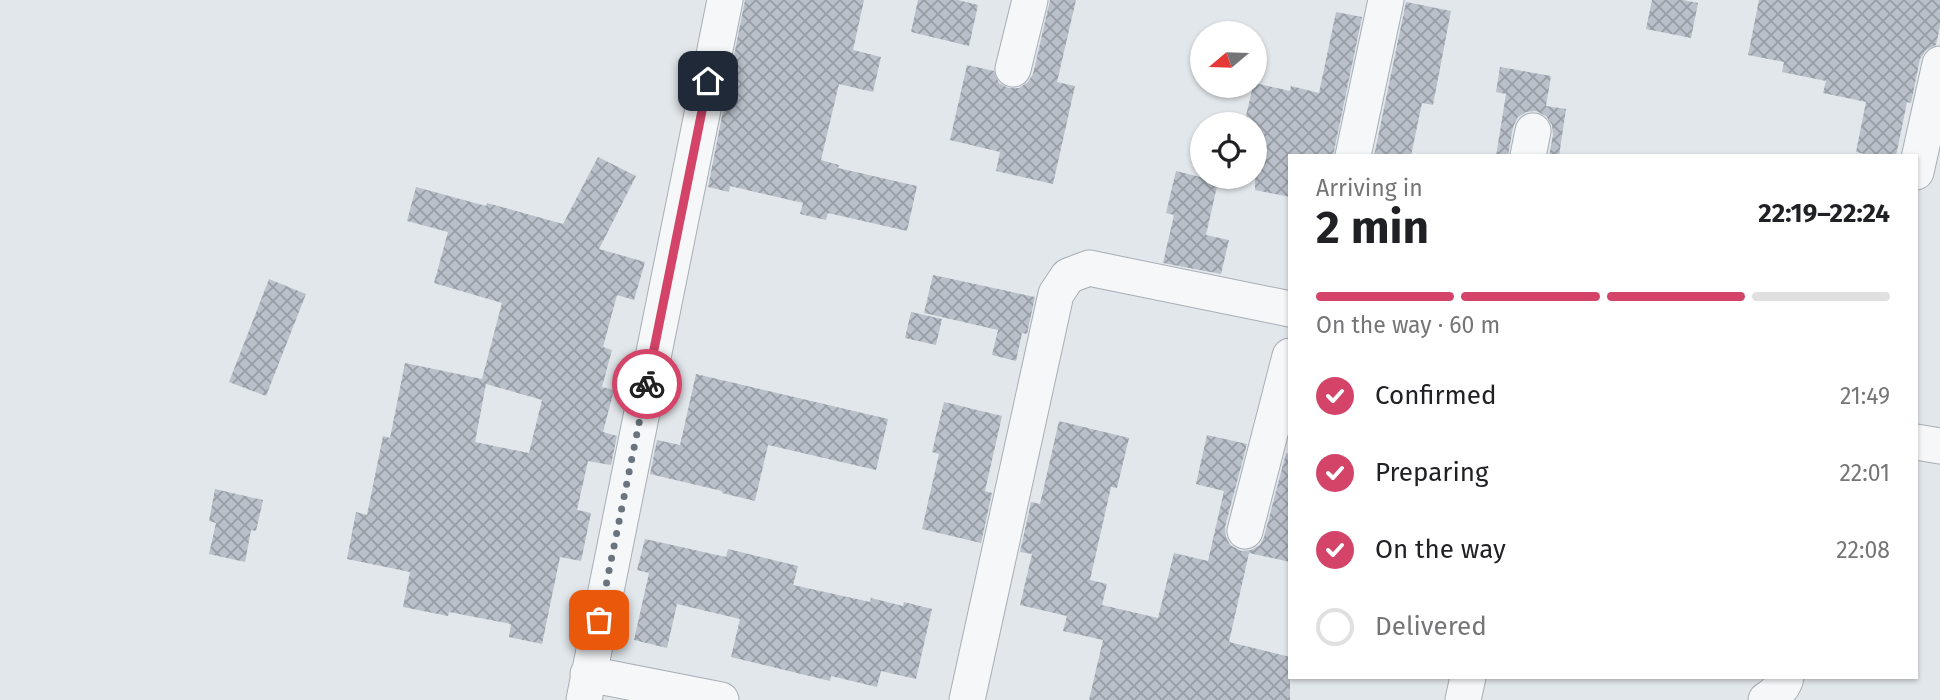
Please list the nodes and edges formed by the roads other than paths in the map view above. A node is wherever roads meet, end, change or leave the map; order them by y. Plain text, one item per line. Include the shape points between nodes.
1 (724, 0) edge
2 (1030, 0) edge
3 (1386, 0) edge
4 (1940, 64) edge
5 (1013, 69) dead end
6 (1353, 154) edge
7 (1918, 163) edge
8 (1288, 309) edge
9 (1288, 364) edge
10 (1918, 442) edge
11 (1940, 446) edge
12 (1245, 531) dead end
13 (1468, 679) edge
14 (1786, 679) edge
15 (586, 687) edge
16 (721, 700) edge
17 (967, 700) edge
18 (1463, 700) edge
19 (1766, 700) edge

1 - 15 street
2 - 5 street
3 - 6 street
4 - 7 street
8 - 17 street via 1089,268 1068,276 1056,294
9 - 12 street
10 - 11 street
13 - 18 street
14 - 19 street
15 - 16 street

